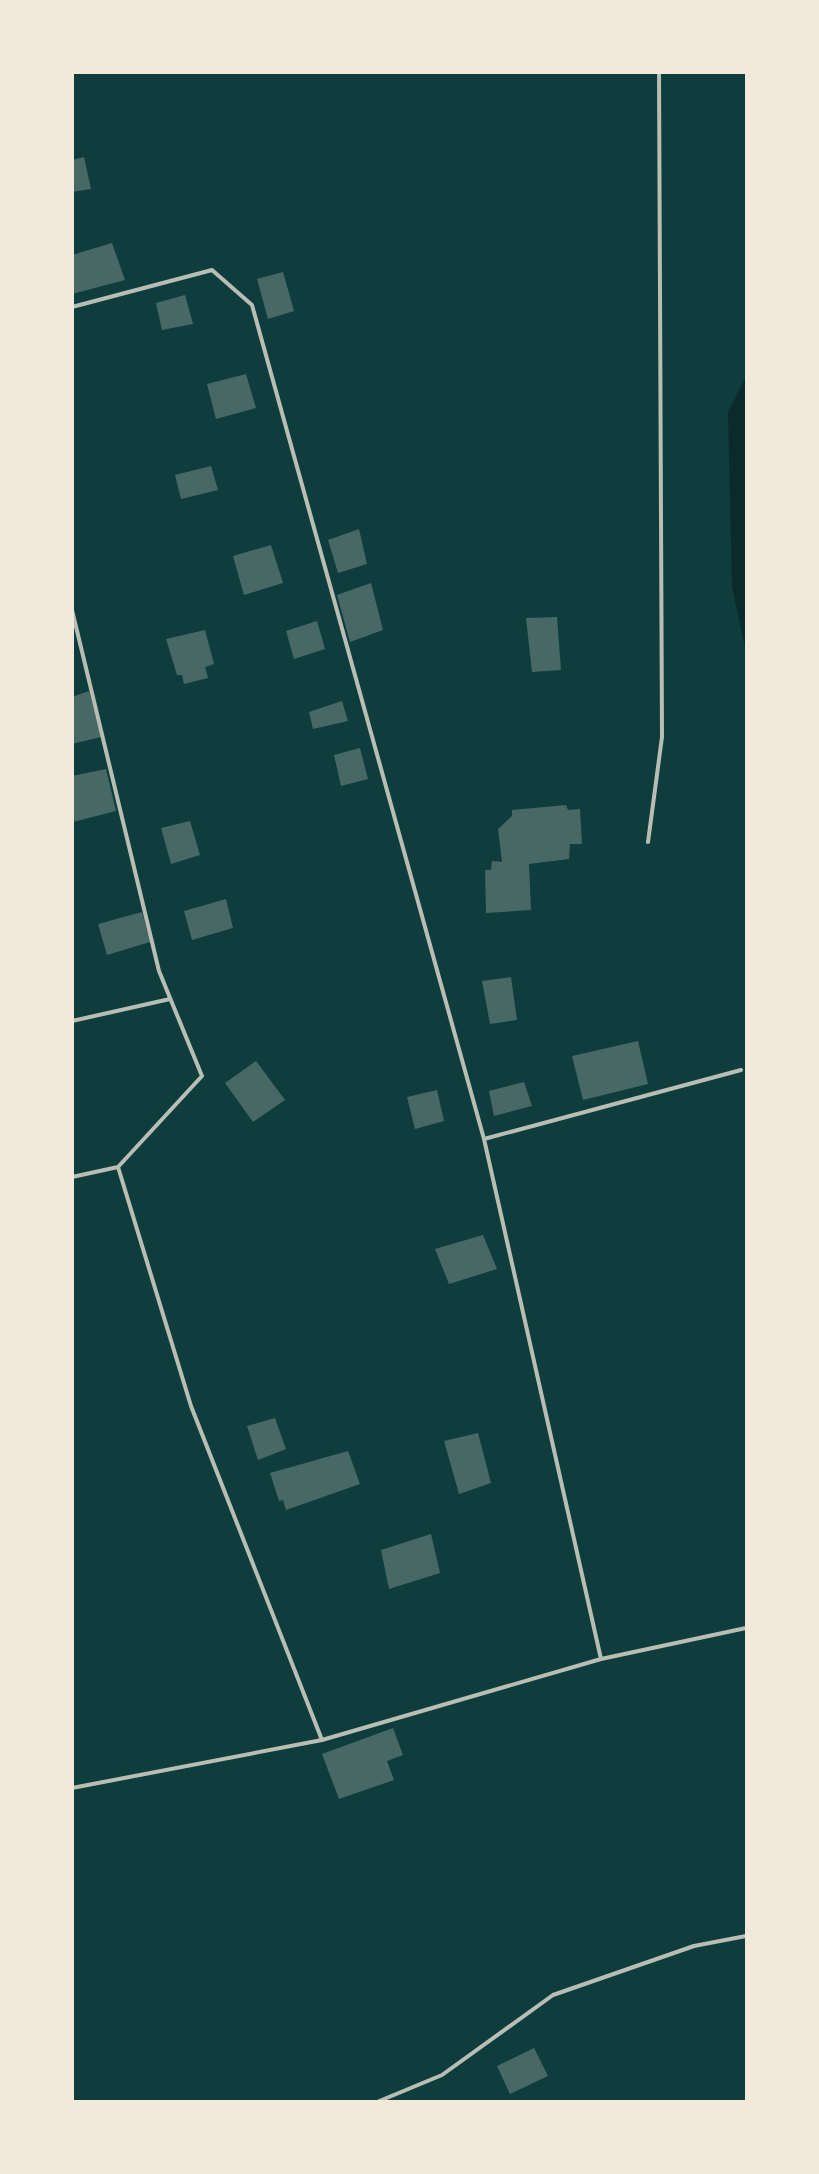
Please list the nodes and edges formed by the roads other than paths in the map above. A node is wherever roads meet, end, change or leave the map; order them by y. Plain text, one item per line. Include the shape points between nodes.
1 (659, 72) edge
2 (72, 307) edge
3 (72, 610) edge
4 (648, 842) dead end
5 (170, 999) junction
6 (72, 1021) edge
7 (741, 1070) dead end
8 (484, 1139) junction
9 (118, 1167) junction
10 (72, 1177) edge
11 (746, 1628) edge
12 (601, 1658) junction
13 (322, 1740) junction
14 (72, 1788) edge
15 (746, 1936) edge
16 (377, 2102) edge

1 - 4 lane via 662,737
2 - 8 lane via 212,270 252,305
3 - 5 lane via 159,971
5 - 6 lane
5 - 9 lane via 202,1076
7 - 8 lane
8 - 12 lane
9 - 10 lane
9 - 13 lane via 191,1406
11 - 12 lane
12 - 13 lane
13 - 14 lane
15 - 16 lane via 694,1946 553,1995 442,2075

